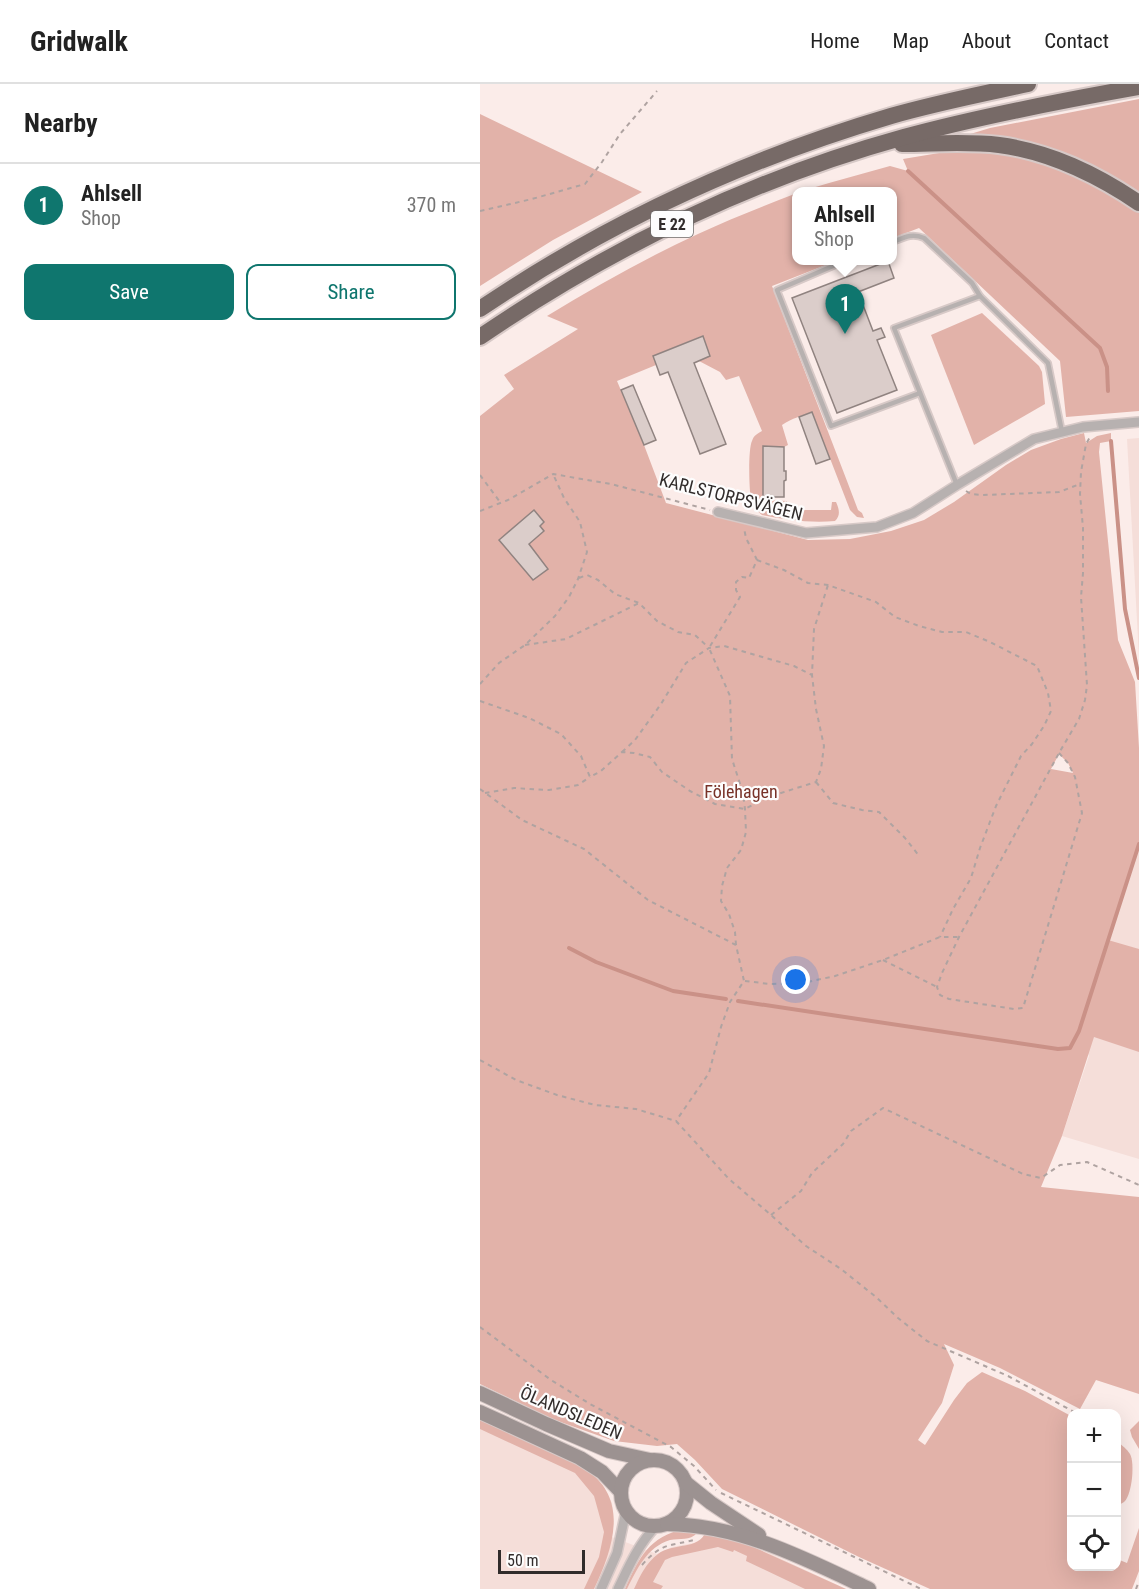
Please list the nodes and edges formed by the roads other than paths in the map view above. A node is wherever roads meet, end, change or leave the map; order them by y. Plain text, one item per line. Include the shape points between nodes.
1 (983, 84) edge
2 (1028, 84) edge
3 (1139, 87) edge
4 (932, 105) junction
5 (880, 144) junction
6 (1139, 203) edge
7 (897, 240) edge
8 (837, 265) edge
9 (980, 296) junction
10 (480, 309) edge
11 (480, 337) edge
12 (920, 393) junction
13 (1139, 422) edge
14 (1062, 432) junction
15 (957, 485) junction
16 (718, 512) road end
17 (480, 1392) edge
18 (480, 1412) edge
19 (650, 1460) junction
20 (687, 1489) junction
21 (621, 1492) junction
22 (626, 1511) junction
23 (741, 1524) junction
24 (662, 1525) junction
25 (778, 1547) junction
26 (602, 1589) edge
27 (618, 1589) edge
28 (869, 1589) edge

1 - 4 highway
2 - 4 highway, E 22
3 - 5 highway, E 22 via 996,115
4 - 10 highway, E 22 via 784,151 661,203 558,258
5 - 6 highway via 968,143 1027,150 1073,165
5 - 11 highway, E 22 via 742,193 672,224 569,279
7 - 9 lane via 909,235 924,238 972,283
8 - 12 lane via 777,290 831,426
9 - 12 lane via 894,328
9 - 14 lane via 1048,363
12 - 15 lane
13 - 14 street, KARLSTORPSVÄGEN
14 - 15 street, KARLSTORPSVÄGEN via 1034,439
15 - 16 street, KARLSTORPSVÄGEN via 914,513 877,527 806,532
17 - 19 main road, ÖLANDSLEDEN via 609,1450
18 - 21 main road, ÖLANDSLEDEN via 580,1458 602,1472
19 - 20 main road, ÖLANDSLEDEN via 672,1465 681,1473
19 - 21 main road via 633,1467
20 - 23 main road, ÖLANDSLEDEN via 714,1497
20 - 23 main road, ÖLANDSLEDEN via 706,1511
20 - 24 main road via 685,1506 676,1518
21 - 22 main road, ÖLANDSLEDEN
22 - 24 main road, ÖLANDSLEDEN via 646,1525
22 - 26 street via 617,1553
23 - 25 main road, ÖLANDSLEDEN
24 - 25 main road, ÖLANDSLEDEN via 701,1526
24 - 27 street via 645,1538
25 - 28 main road, ÖLANDSLEDEN

